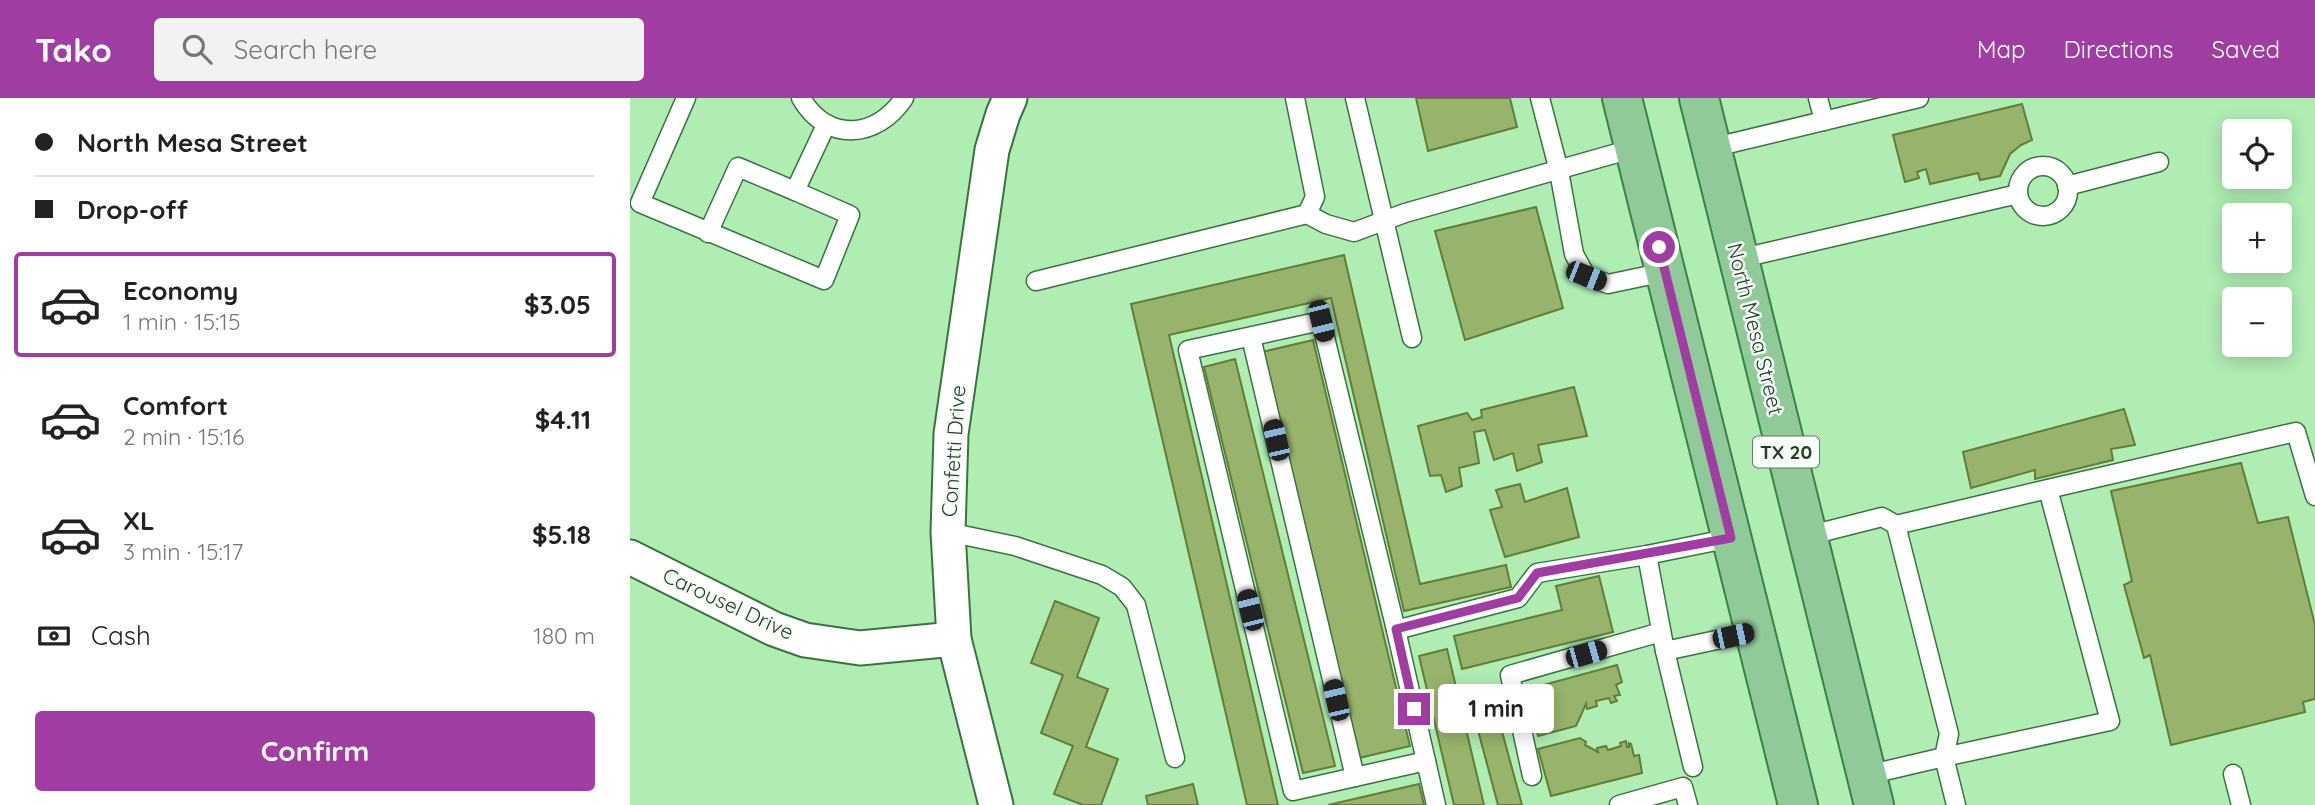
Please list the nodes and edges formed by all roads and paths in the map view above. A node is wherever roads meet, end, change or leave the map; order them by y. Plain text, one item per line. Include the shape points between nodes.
1 (686, 98) edge
2 (800, 98) edge
3 (904, 98) edge
4 (1010, 98) edge
5 (1295, 98) edge
6 (1355, 98) edge
7 (1540, 98) edge
8 (1622, 98) edge
9 (1699, 98) edge
10 (1818, 98) edge
11 (1919, 98) edge
12 (1824, 121) junction
13 (826, 125) junction
14 (1635, 148) junction
15 (1711, 148) junction
16 (2159, 162) dead end
17 (1559, 171) junction
18 (2067, 186) junction
19 (795, 191) junction
20 (2018, 194) junction
21 (1307, 214) junction
22 (1385, 220) junction
23 (708, 233) junction
24 (1738, 259) junction
25 (1665, 272) junction
26 (1036, 281) dead end
27 (1251, 337) junction
28 (1412, 338) dead end
29 (2048, 489) junction
30 (2315, 496) edge
31 (1896, 525) junction
32 (948, 531) junction
33 (1807, 536) junction
34 (1731, 538) junction
35 (1647, 555) junction
36 (630, 557) edge
37 (1396, 629) junction
38 (1661, 632) junction
39 (1754, 632) junction
40 (954, 639) junction
41 (1665, 652) junction
42 (1944, 757) junction
43 (1175, 758) dead end
44 (1426, 761) junction
45 (1693, 767) dead end
46 (2233, 774) dead end
47 (1532, 776) dead end
48 (1355, 777) junction
49 (1871, 790) edge
50 (996, 805) edge
51 (1436, 805) edge
52 (1619, 805) edge
53 (1688, 805) edge
54 (1798, 805) edge
55 (1956, 805) edge
56 (2241, 805) edge

1 - 23 lane via 640,203
2 - 13 lane
3 - 13 lane via 893,114 877,125 839,130
4 - 32 street, Confetti Drive via 992,150 951,434
5 - 21 lane via 1315,197
6 - 22 lane
7 - 17 lane
8 - 14 main road
9 - 15 main road, North Mesa Street / TX 20
10 - 12 lane
11 - 12 lane
12 - 15 lane
13 - 19 lane
14 - 17 lane
14 - 25 main road
15 - 24 main road, North Mesa Street / TX 20
16 - 18 lane
17 - 22 lane
17 - 25 lane via 1574,254 1586,276 1608,284
18 - 20 lane via 2059,171 2042,166 2026,171
18 - 20 lane via 2061,208 2047,216 2031,213
19 - 23 lane via 738,167
19 - 23 lane via 850,215 824,280
20 - 24 lane
21 - 22 lane via 1354,232
21 - 26 lane
22 - 28 lane
24 - 33 main road, North Mesa Street / TX 20
25 - 34 main road
27 - 37 lane via 1321,321
27 - 48 lane
27 - 48 lane via 1188,350 1293,791
29 - 30 lane via 2296,432
29 - 31 lane
29 - 42 lane via 2110,722
31 - 33 lane via 1882,517
31 - 42 lane via 1949,734
32 - 40 street, Confetti Drive
32 - 43 lane via 1053,557 1122,587 1136,605
33 - 49 main road, North Mesa Street / TX 20
34 - 35 lane
34 - 39 main road
35 - 37 lane via 1537,573 1518,598
35 - 38 lane
36 - 40 street, Carousel Drive via 805,640 860,648
37 - 44 lane
38 - 41 lane
38 - 47 lane via 1510,675
39 - 41 lane
39 - 54 main road
40 - 50 street, Confetti Drive
41 - 45 lane
42 - 49 lane
42 - 55 lane
44 - 48 lane
44 - 51 lane
46 - 56 lane
52 - 53 lane via 1683,787

